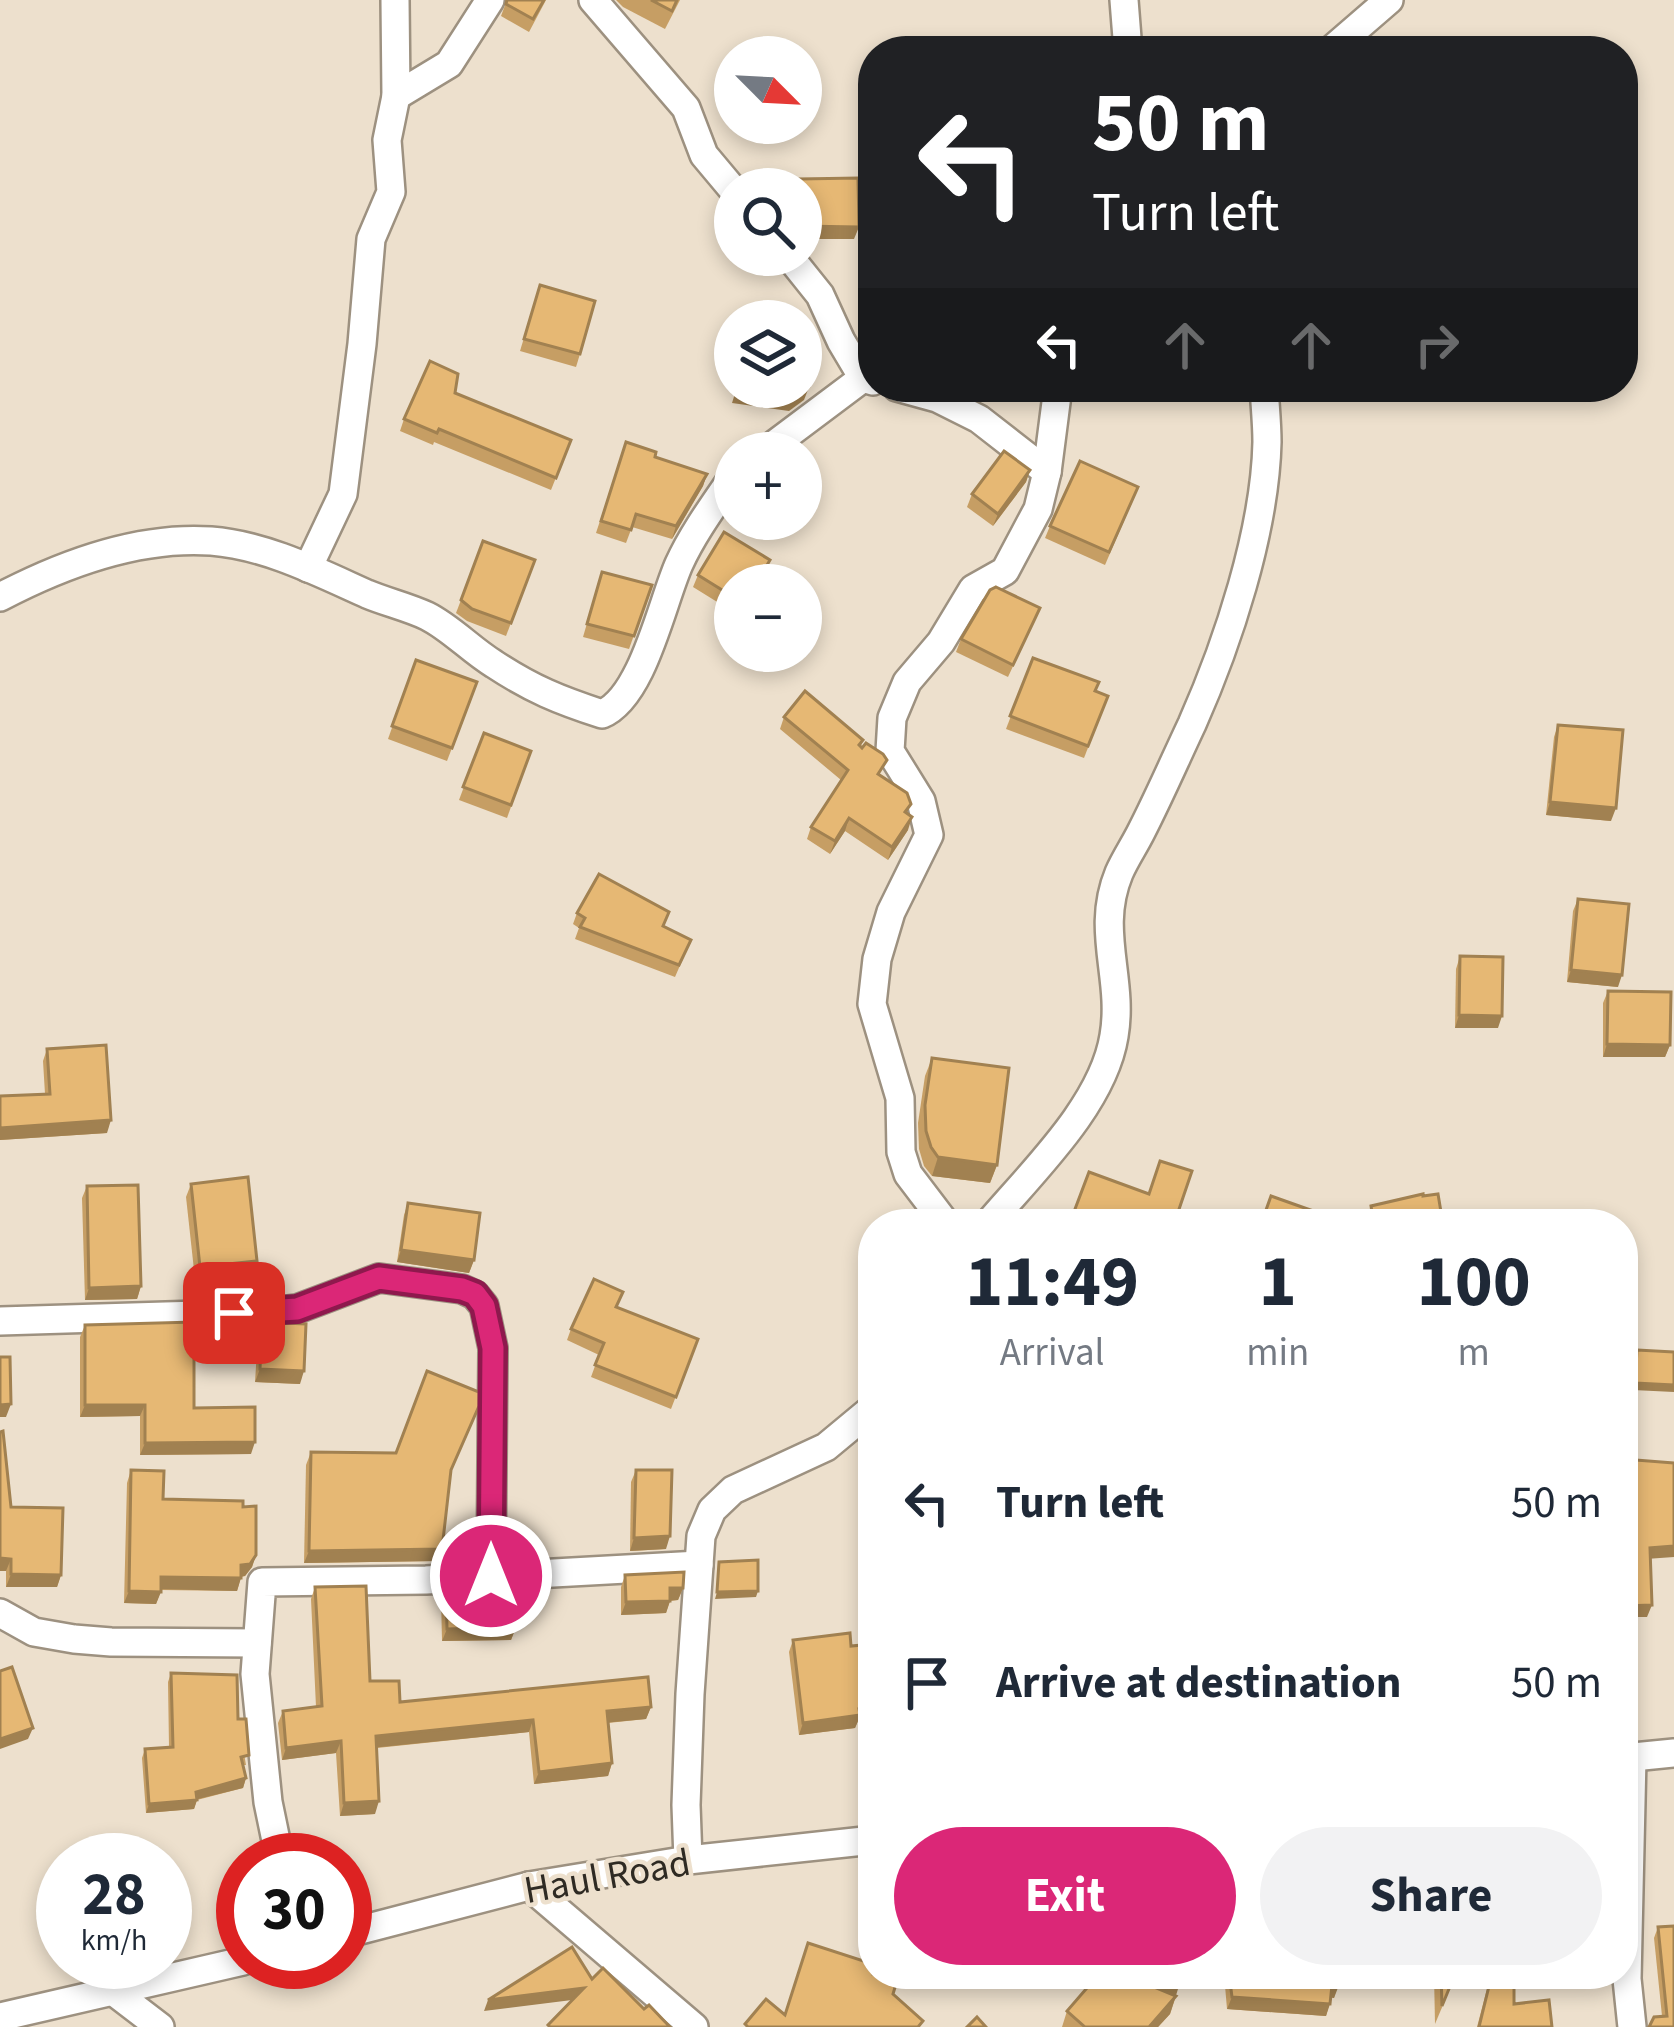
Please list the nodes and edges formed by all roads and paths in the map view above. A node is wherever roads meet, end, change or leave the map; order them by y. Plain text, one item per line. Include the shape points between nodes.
1 (395, 0) edge
2 (490, 0) edge
3 (593, 0) edge
4 (1124, 0) edge
5 (1389, 0) edge
6 (1127, 36) edge
7 (1347, 36) edge
8 (395, 97) junction
9 (715, 168) edge
10 (804, 276) edge
11 (858, 359) edge
12 (858, 381) edge
13 (945, 402) edge
14 (1056, 402) edge
15 (1265, 402) edge
16 (791, 432) edge
17 (1047, 472) junction
18 (714, 508) edge
19 (308, 568) junction
20 (0, 596) edge
21 (935, 1209) edge
22 (1001, 1209) edge
23 (0, 1321) edge
24 (858, 1420) edge
25 (699, 1565) junction
26 (491, 1576) junction
27 (0, 1613) edge
28 (257, 1643) junction
29 (1674, 1753) edge
30 (1638, 1757) edge
31 (274, 1833) edge
32 (858, 1842) edge
33 (688, 1860) junction
34 (529, 1886) junction
35 (372, 1927) edge
36 (216, 1966) edge
37 (1628, 1989) edge
38 (113, 1991) junction
39 (0, 2017) edge
40 (160, 2027) edge
41 (694, 2027) edge
42 (1632, 2027) edge

1 - 8 street
2 - 8 street via 449,64
3 - 9 street via 686,108
4 - 6 street
5 - 7 street
8 - 19 street via 387,140 391,191 371,239 343,494
10 - 11 street
12 - 16 street
13 - 17 street
14 - 17 street
15 - 22 street via 1256,529 1228,631 1108,910 1114,1036 1094,1094
17 - 21 street via 1038,509 1005,571 973,590 907,682 892,718 890,751 921,801 929,835 891,912 872,1004 900,1098 901,1152
18 - 19 street via 680,562 632,682 602,714 547,696 428,617
19 - 20 street via 210,541 148,544
23 - 26 street via 262,1313 297,1309 379,1278 475,1294 493,1348
24 - 25 street via 826,1447 733,1490 712,1510
25 - 26 street
25 - 33 street
26 - 28 street via 262,1582
27 - 28 street via 34,1632 74,1639
28 - 31 street
29 - 30 street
32 - 33 street, Haul Road
33 - 34 street, Haul Road
34 - 35 street, Haul Road
34 - 41 street
36 - 38 street
37 - 42 street
38 - 39 street
38 - 40 street

